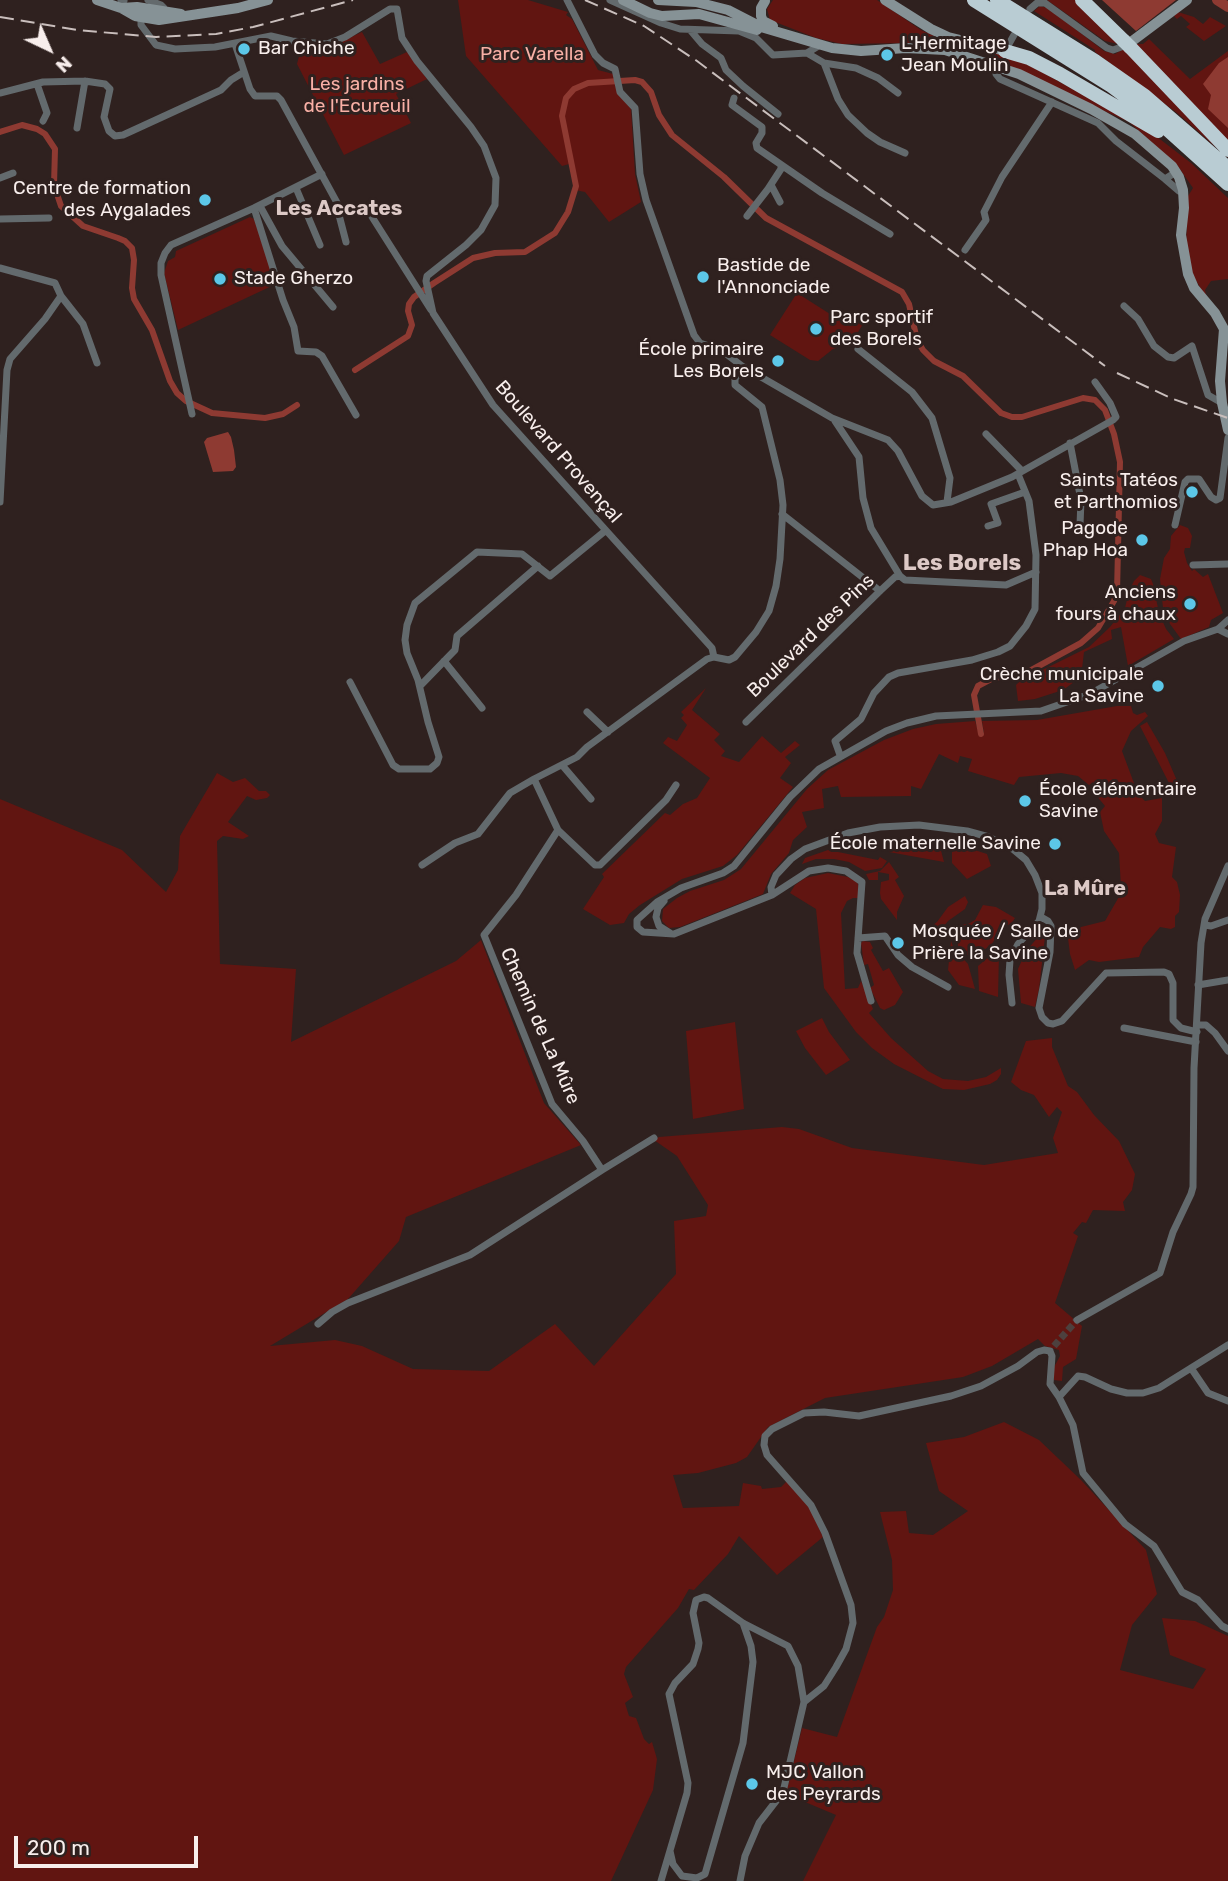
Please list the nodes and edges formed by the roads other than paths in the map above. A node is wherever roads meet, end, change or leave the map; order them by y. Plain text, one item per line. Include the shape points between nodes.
1 (97, 0) edge
2 (148, 0) edge
3 (268, 0) edge
4 (567, 0) edge
5 (610, 0) edge
6 (623, 0) edge
7 (642, 0) edge
8 (658, 0) edge
9 (765, 0) edge
10 (886, 0) edge
11 (974, 0) edge
12 (997, 0) edge
13 (1082, 0) edge
14 (1187, 0) edge
15 (123, 2) edge
16 (695, 5) edge
17 (1030, 9) dead end
18 (165, 11) junction
19 (139, 12) junction
20 (193, 15) junction
21 (732, 17) junction
22 (747, 19) junction
23 (691, 31) junction
24 (777, 33) junction
25 (1014, 35) dead end
26 (799, 40) junction
27 (235, 44) junction
28 (1127, 44) junction
29 (820, 45) junction
30 (1005, 51) junction
31 (807, 53) junction
32 (824, 63) junction
33 (996, 66) junction
34 (244, 72) junction
35 (85, 81) junction
36 (37, 84) junction
37 (0, 93) edge
38 (898, 93) dead end
39 (734, 97) dead end
40 (1052, 102) junction
41 (778, 114) dead end
42 (44, 121) dead end
43 (1114, 121) junction
44 (77, 128) dead end
45 (1135, 134) junction
46 (1116, 140) junction
47 (1228, 150) edge
48 (905, 153) dead end
49 (1193, 153) junction
50 (781, 165) junction
51 (1228, 167) edge
52 (1176, 172) junction
53 (13, 173) dead end
54 (322, 174) junction
55 (0, 178) edge
56 (1165, 178) junction
57 (1228, 184) edge
58 (771, 185) junction
59 (296, 188) junction
60 (1179, 191) dead end
61 (780, 202) dead end
62 (257, 207) junction
63 (341, 210) junction
64 (752, 211) dead end
65 (49, 218) dead end
66 (0, 219) edge
67 (890, 234) dead end
68 (346, 242) dead end
69 (320, 245) dead end
70 (965, 250) dead end
71 (0, 268) edge
72 (61, 296) junction
73 (426, 297) junction
74 (1124, 306) dead end
75 (333, 307) dead end
76 (858, 349) dead end
77 (97, 363) dead end
78 (742, 366) junction
79 (1095, 382) dead end
80 (1222, 403) junction
81 (192, 414) dead end
82 (356, 415) dead end
83 (832, 418) junction
84 (1228, 430) edge
85 (986, 434) dead end
86 (1228, 438) edge
87 (1070, 443) junction
88 (1020, 473) junction
89 (1025, 492) junction
90 (0, 502) edge
91 (947, 502) junction
92 (782, 514) junction
93 (1080, 524) dead end
94 (1175, 525) dead end
95 (988, 526) dead end
96 (605, 531) junction
97 (1228, 564) edge
98 (1193, 565) dead end
99 (538, 566) junction
100 (1036, 572) junction
101 (900, 576) junction
102 (880, 591) junction
103 (1228, 620) edge
104 (1218, 629) junction
105 (1228, 634) edge
106 (714, 657) junction
107 (444, 661) junction
108 (350, 682) dead end
109 (420, 686) junction
110 (482, 708) dead end
111 (587, 712) dead end
112 (746, 722) dead end
113 (608, 732) junction
114 (840, 755) junction
115 (562, 765) junction
116 (534, 779) junction
117 (676, 785) dead end
118 (591, 799) dead end
119 (558, 830) junction
120 (422, 865) dead end
121 (1228, 866) edge
122 (670, 894) junction
123 (772, 895) junction
124 (1041, 917) junction
125 (1228, 920) edge
126 (1205, 925) junction
127 (674, 934) junction
128 (858, 938) junction
129 (1228, 979) edge
130 (1198, 985) junction
131 (948, 987) dead end
132 (871, 1001) dead end
133 (1012, 1003) dead end
134 (1124, 1028) dead end
135 (1198, 1029) junction
136 (1188, 1030) junction
137 (1186, 1039) junction
138 (1196, 1042) junction
139 (1228, 1051) edge
140 (654, 1138) dead end
141 (602, 1170) junction
142 (1077, 1320) tunnel mouth
143 (318, 1324) dead end
144 (1228, 1345) edge
145 (1191, 1368) junction
146 (1059, 1397) junction
147 (1228, 1401) edge
148 (743, 1623) junction
149 (1228, 1629) edge
150 (804, 1702) junction
151 (670, 1851) junction
152 (661, 1881) edge
153 (740, 1881) edge

1 - 15 street
2 - 18 street
3 - 20 street
4 - 78 street via 595,55 615,69 620,92 635,108 646,200 694,335
5 - 23 street
6 - 16 street via 662,16
7 - 16 street via 656,10
8 - 16 street
9 - 21 street
9 - 22 street
9 - 26 street via 763,21
10 - 30 street via 948,37
11 - 49 highway via 1110,85
12 - 51 highway via 1144,96
13 - 28 highway
14 - 28 street
15 - 19 street
16 - 21 street
17 - 28 street via 1045,3 1107,48
18 - 19 street
18 - 20 street
19 - 20 street via 159,20
19 - 27 street via 146,34 161,48
21 - 22 street
21 - 24 street via 754,29
22 - 24 street
23 - 31 street via 739,31 756,38 773,55
23 - 41 street via 721,58 741,88
24 - 26 street
25 - 30 street
26 - 29 street
27 - 34 street
27 - 73 street, Boulevard Provençal via 271,36 327,44 397,9 402,38 484,146 496,178 495,205 481,230 431,272
28 - 47 highway
29 - 31 street
29 - 33 street via 861,51 944,50
30 - 49 highway via 1060,74
31 - 32 street
32 - 38 street via 856,68
32 - 48 street via 848,115 874,138
33 - 40 street via 1000,79
33 - 43 street
34 - 35 street via 221,90 116,136 104,117 110,89
34 - 54 street via 255,96 281,100
35 - 36 street
35 - 44 street
36 - 37 street
36 - 42 street via 47,113
39 - 50 street via 732,105 762,127 757,148
40 - 46 street via 1098,123
40 - 70 street via 1002,177 984,212 986,219
43 - 45 street
43 - 46 street
45 - 46 street via 1126,142
45 - 52 street
46 - 56 street
49 - 57 highway
50 - 58 street
50 - 67 street
52 - 56 street
52 - 80 street via 1183,190 1181,235 1188,274 1224,330
53 - 55 street
54 - 59 street
54 - 63 street
56 - 60 street
58 - 61 street
58 - 64 street
59 - 62 street
59 - 69 street
62 - 75 street via 282,246
62 - 81 street via 171,245 161,263
62 - 82 street via 298,351 322,355
63 - 68 street
63 - 73 street via 368,209 416,289
65 - 66 street
71 - 72 street via 55,283
72 - 77 street via 83,324
72 - 90 street via 10,359
73 - 96 street, Boulevard Provençal via 493,405
74 - 80 street via 1168,357 1192,346 1208,395
76 - 91 street via 912,391 932,418 950,478
78 - 83 street
78 - 92 street via 734,382 762,407 780,480
79 - 87 street via 1116,417
80 - 84 street
83 - 91 street via 893,444 922,496 936,505
83 - 101 street via 859,457 866,514
85 - 88 street
86 - 94 street via 1220,498 1211,497 1199,479 1188,479
87 - 88 street
87 - 93 street via 1080,490
88 - 89 street
88 - 91 street
89 - 95 street via 991,504 998,523
89 - 100 street
92 - 102 street
92 - 106 street via 778,573 769,611 735,657
96 - 99 street via 550,576
96 - 106 street, Boulevard Provençal via 712,648
97 - 98 street
99 - 107 street via 457,636 455,650
99 - 109 street via 522,554 477,552 415,603 405,640
100 - 101 street via 1006,585 905,580
100 - 114 street via 1035,609 1018,638 998,652 972,660 889,677 874,693 861,719 835,741
101 - 102 street, Boulevard des Pins
102 - 112 street, Boulevard des Pins
103 - 104 street
104 - 105 street
104 - 114 street via 1056,707 1028,713 919,719
106 - 113 street
107 - 109 street
107 - 110 street
108 - 109 street via 399,769 430,769 439,757
111 - 113 street
113 - 115 street
114 - 122 street via 806,781 734,866
115 - 116 street
115 - 118 street
116 - 119 street
116 - 120 street via 510,793 478,834
117 - 119 street via 600,865
119 - 141 street, Chemin de La Mûre via 484,935 552,1104
121 - 126 street
122 - 127 street via 656,917 663,929
122 - 127 street via 636,923 640,930
123 - 124 street via 780,870 823,841 880,827 933,826 989,837 1020,855 1038,882
123 - 127 street
123 - 128 street via 819,869 854,875 863,889
124 - 133 street via 1013,951 1009,975
124 - 136 street via 1051,926 1040,1008 1048,1023 1062,1021 1106,973 1164,972 1172,983 1173,1020
125 - 126 street
126 - 130 street
128 - 131 street via 885,936 904,960
128 - 132 street via 857,953
129 - 130 street
130 - 135 street
134 - 137 street
135 - 136 street
135 - 138 street
135 - 139 street via 1206,1026
136 - 137 street
137 - 138 street
138 - 142 street via 1193,1186 1163,1268 1147,1282
140 - 141 street
141 - 143 street via 470,1255 348,1303
144 - 145 street
145 - 146 street via 1143,1393 1111,1389 1079,1376
145 - 147 street via 1208,1393
146 - 149 street via 1073,1425 1083,1473 1125,1524 1154,1546 1182,1592 1198,1600
146 - 150 street via 1050,1384 1052,1348 981,1386 951,1396 859,1416 804,1413 765,1436 765,1451 814,1510 853,1614 846,1649 824,1686
148 - 150 street via 793,1652
148 - 151 street via 753,1662 744,1738 705,1874 691,1879 682,1876
148 - 151 street via 708,1598 693,1604 698,1649 693,1664 669,1694 688,1783
150 - 153 street via 783,1792 759,1823
151 - 152 street

